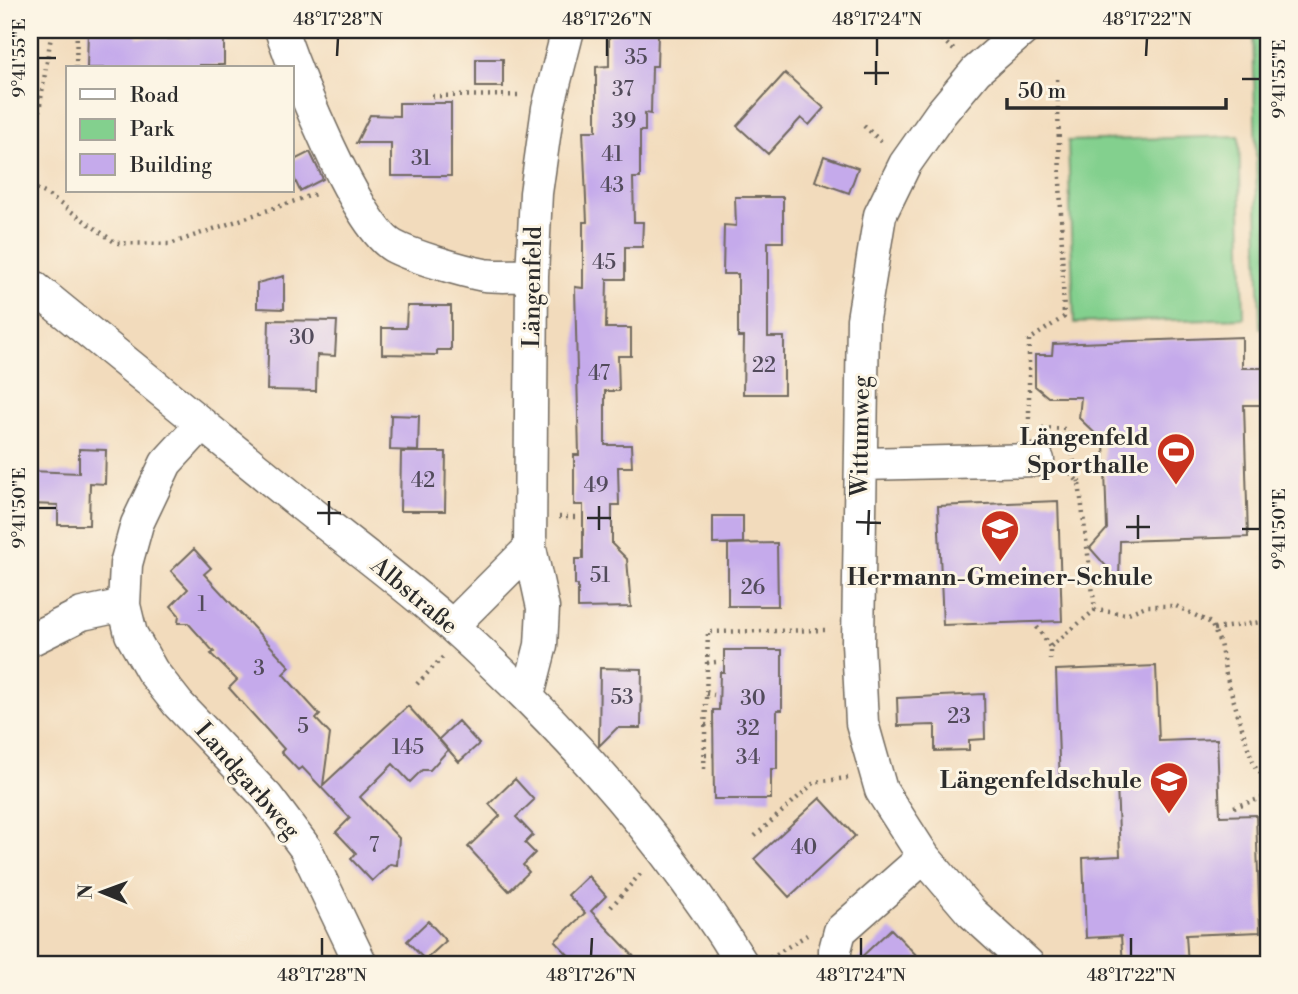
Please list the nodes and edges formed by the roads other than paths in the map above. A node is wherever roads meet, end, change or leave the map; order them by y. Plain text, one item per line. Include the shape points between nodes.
1 (281, 30) edge
2 (568, 30) edge
3 (1023, 30) edge
4 (291, 66) edge
5 (294, 78) edge
6 (302, 107) edge
7 (532, 276) junction
8 (30, 284) edge
9 (202, 424) junction
10 (1034, 461) road end
11 (861, 464) junction
12 (530, 548) junction
13 (124, 606) junction
14 (452, 626) junction
15 (30, 640) edge
16 (528, 696) junction
17 (924, 857) junction
18 (361, 964) edge
19 (741, 964) edge
20 (835, 964) edge
21 (1028, 964) edge

1 - 4 street
2 - 7 street, Längenfeld via 536,192
3 - 11 street, Wittumweg via 976,71 941,113 905,164 880,215 863,319
5 - 6 street
6 - 7 street via 365,216 390,245 484,275
7 - 12 street, Längenfeld
8 - 9 street, Albstraße
9 - 13 street, Landgarbweg via 166,463 137,524 126,564
9 - 14 street, Albstraße
10 - 11 street
11 - 17 street, Wittumweg via 858,630 863,723 881,790
12 - 14 street
12 - 16 street, Längenfeld via 543,608 541,645
13 - 15 street via 82,614
13 - 18 street, Landgarbweg via 131,634 152,671 267,797 306,849
14 - 16 street, Albstraße
16 - 19 street, Albstraße via 569,738 662,851
17 - 20 street via 840,931
17 - 21 street, Wittumweg via 971,912

